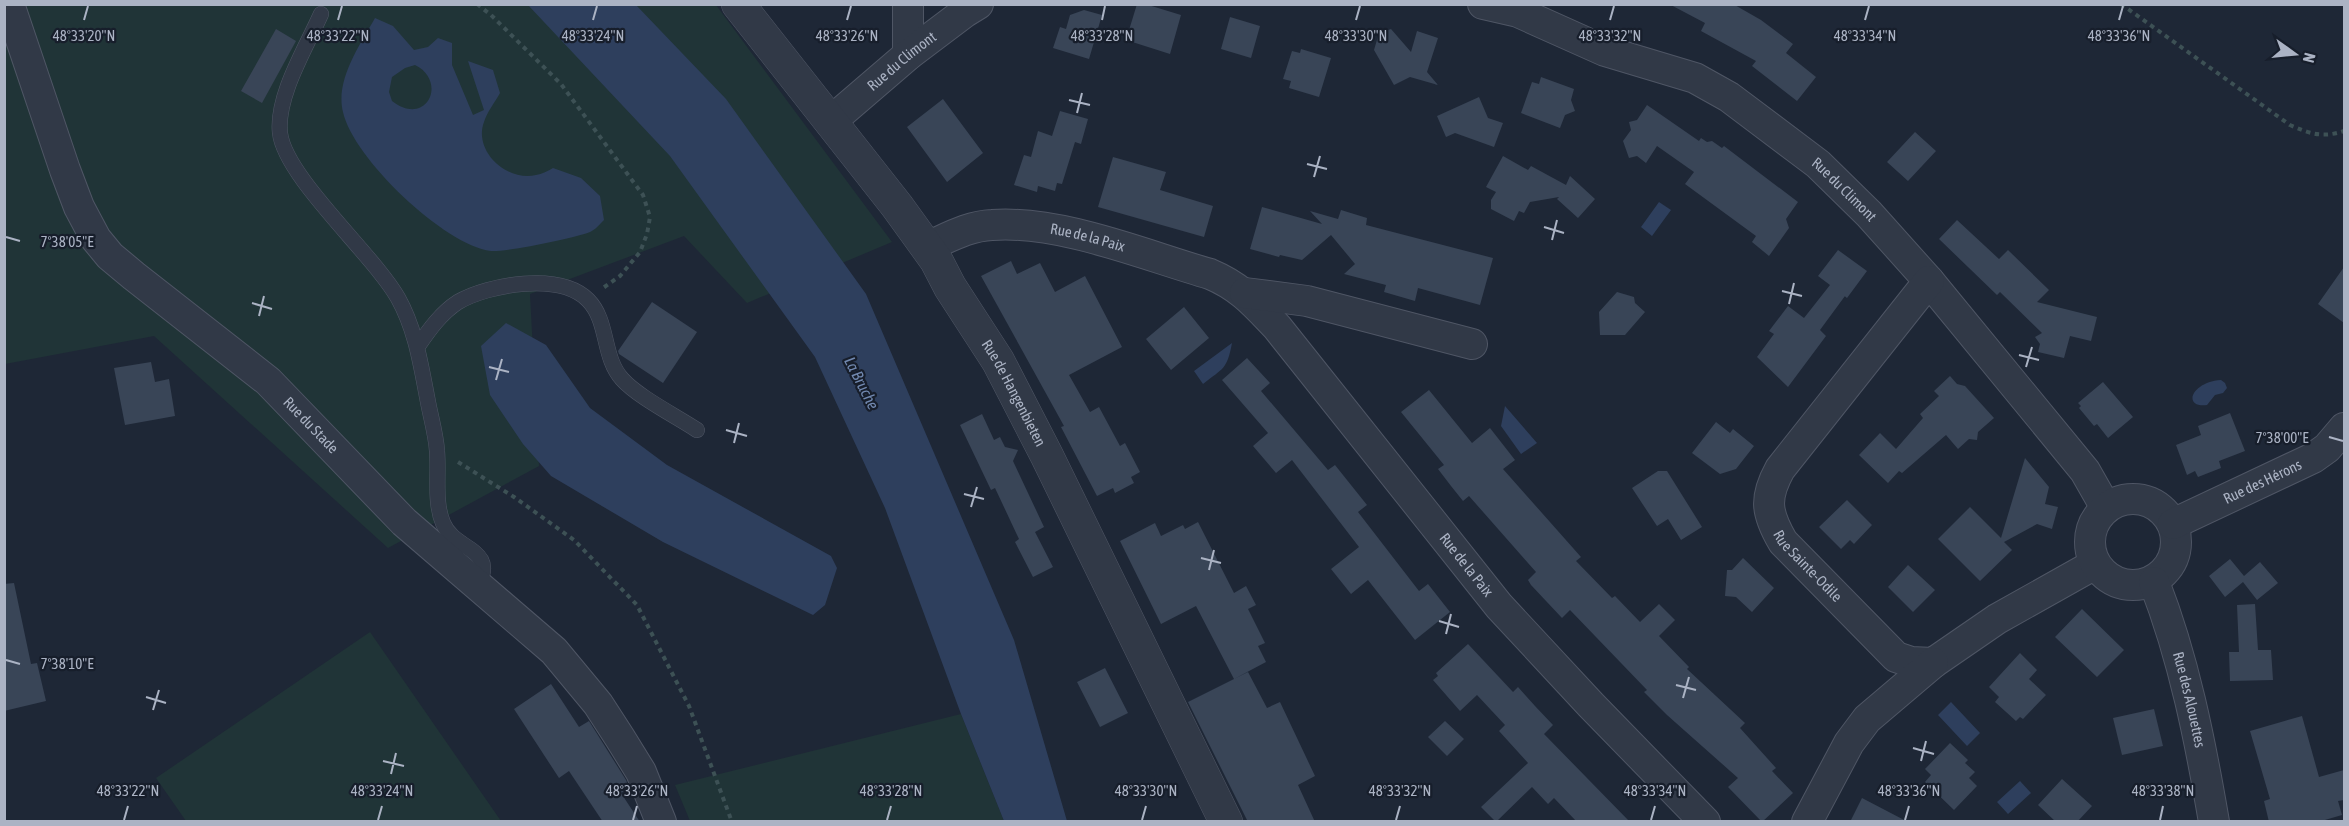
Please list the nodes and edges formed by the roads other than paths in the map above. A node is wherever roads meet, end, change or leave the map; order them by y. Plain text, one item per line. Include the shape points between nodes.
1 (9, 4) edge
2 (738, 4) edge
3 (908, 4) edge
4 (978, 4) edge
5 (1483, 4) edge
6 (1520, 8) edge
7 (321, 14) dead end
8 (908, 55) junction
9 (830, 122) junction
10 (927, 247) junction
11 (1929, 281) junction
12 (1245, 293) junction
13 (1472, 344) dead end
14 (418, 346) junction
15 (2344, 428) edge
16 (697, 430) dead end
17 (2106, 508) junction
18 (2173, 524) junction
19 (2095, 564) junction
20 (2154, 582) junction
21 (478, 585) junction
22 (1933, 663) junction
23 (662, 822) edge
24 (1226, 822) edge
25 (1705, 822) edge
26 (1807, 822) edge
27 (2214, 822) edge

1 - 21 street, Rue du Stade via 65,170 96,239 134,276 268,381 404,522
2 - 9 street, Rue de Hangenbieten
3 - 8 street
4 - 8 street, Rue du Climont
5 - 6 street, Rue du Climont
6 - 11 street, Rue du Climont via 1605,51 1695,78 1729,97 1818,164
7 - 14 lane via 285,95 279,117 280,135 287,155 311,189 398,298
8 - 9 street, Rue du Climont
9 - 10 street, Rue de Hangenbieten
10 - 12 street, Rue de la Paix via 966,229 992,225 1041,228 1073,233 1210,274
10 - 24 street, Rue de Hangenbieten via 998,361
11 - 17 street, Rue du Climont via 2085,471
11 - 22 street, Rue Sainte-Odile via 1780,469 1770,487 1769,504 1772,524 1783,542 1896,657
12 - 13 street, Rue de la Paix via 1307,301
12 - 25 street, Rue de la Paix via 1284,336 1499,606
14 - 16 lane via 435,322 457,303 479,292 512,285 548,284 570,289 588,300 599,317 611,360 621,378
14 - 21 lane via 437,448 438,499 443,524 482,560 484,569
15 - 18 street, Rue des Hérons via 2313,458
17 - 18 street via 2125,499 2142,500 2159,507
17 - 19 street via 2092,528 2090,549
18 - 20 street via 2177,543 2168,570
19 - 20 street via 2109,579 2136,587
19 - 22 street via 1997,619
20 - 27 street, Rue des Alouettes via 2197,728
21 - 23 street, Rue du Stade via 554,651 598,704 641,772
22 - 26 street via 1867,719 1849,742

